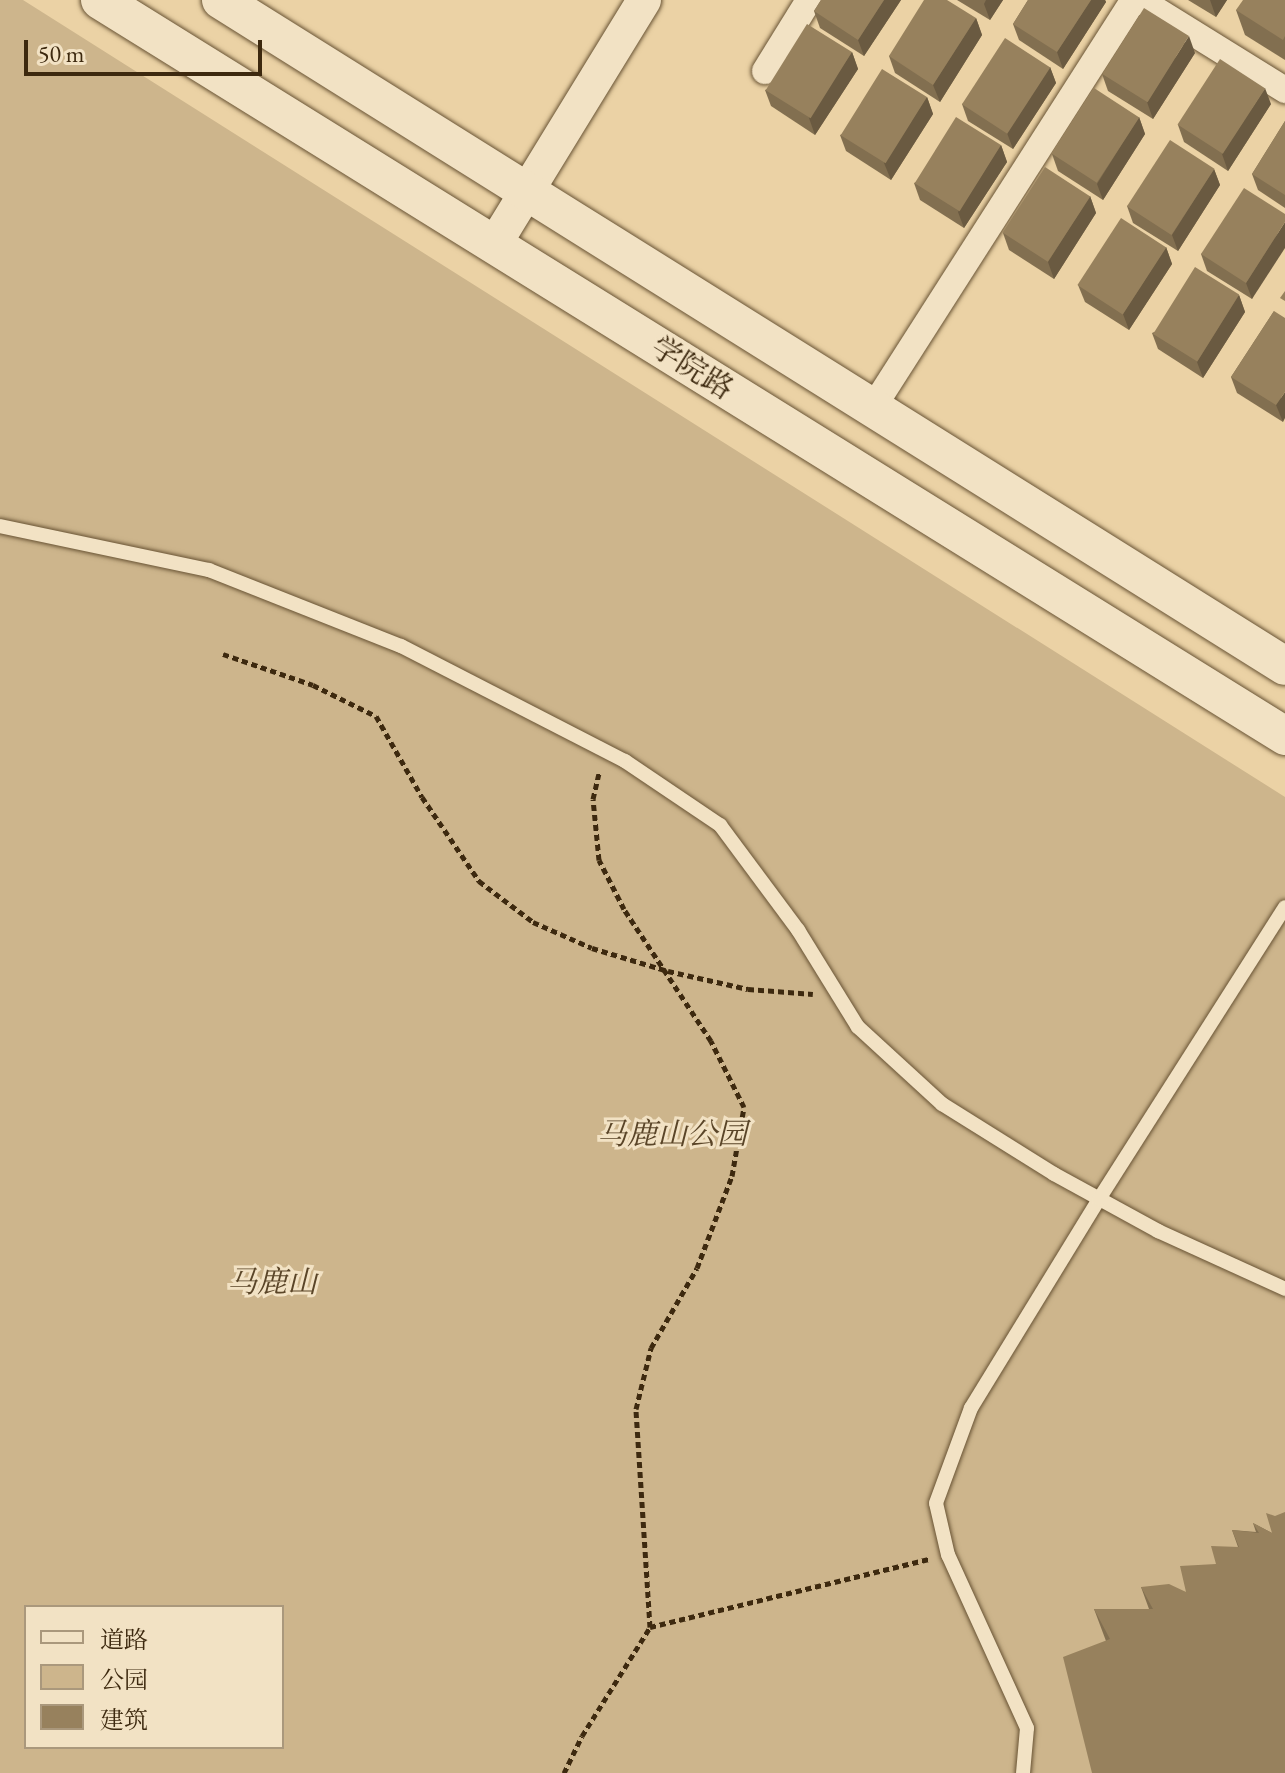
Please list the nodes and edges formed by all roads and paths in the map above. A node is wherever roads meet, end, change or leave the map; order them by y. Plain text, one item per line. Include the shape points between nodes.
1 (100, 0) edge
2 (221, 0) edge
3 (644, 0) edge
4 (809, 0) edge
5 (1137, 0) edge
6 (765, 71) dead end
7 (1285, 90) edge
8 (527, 195) junction
9 (494, 245) junction
10 (872, 409) junction
11 (0, 526) edge
12 (223, 654) dead end
13 (1283, 661) edge
14 (1285, 736) edge
15 (605, 751) junction
16 (1285, 907) edge
17 (668, 971) junction
18 (838, 995) junction
19 (1099, 1199) junction
20 (1285, 1289) edge
21 (948, 1555) junction
22 (650, 1627) junction
23 (564, 1773) edge
24 (1023, 1773) edge

1 - 9 main road, 学院路
2 - 8 main road, 学院路
3 - 8 street
4 - 6 street
5 - 7 street
5 - 10 street
8 - 9 street
8 - 10 main road, 学院路
9 - 14 main road, 学院路
10 - 13 main road, 学院路
11 - 15 lane via 209,570 401,646
12 - 17 path via 313,685 376,716 479,881 533,922 592,948
15 - 17 path via 593,799 599,860 624,909
15 - 18 lane via 720,825 798,930
16 - 19 lane
17 - 18 path via 748,989
17 - 22 path via 744,1107 732,1176 697,1268 651,1348 636,1409
18 - 19 lane via 858,1027 942,1104
19 - 20 lane
19 - 21 lane via 971,1408 936,1503
21 - 22 path
21 - 24 lane via 1027,1728
22 - 23 path

